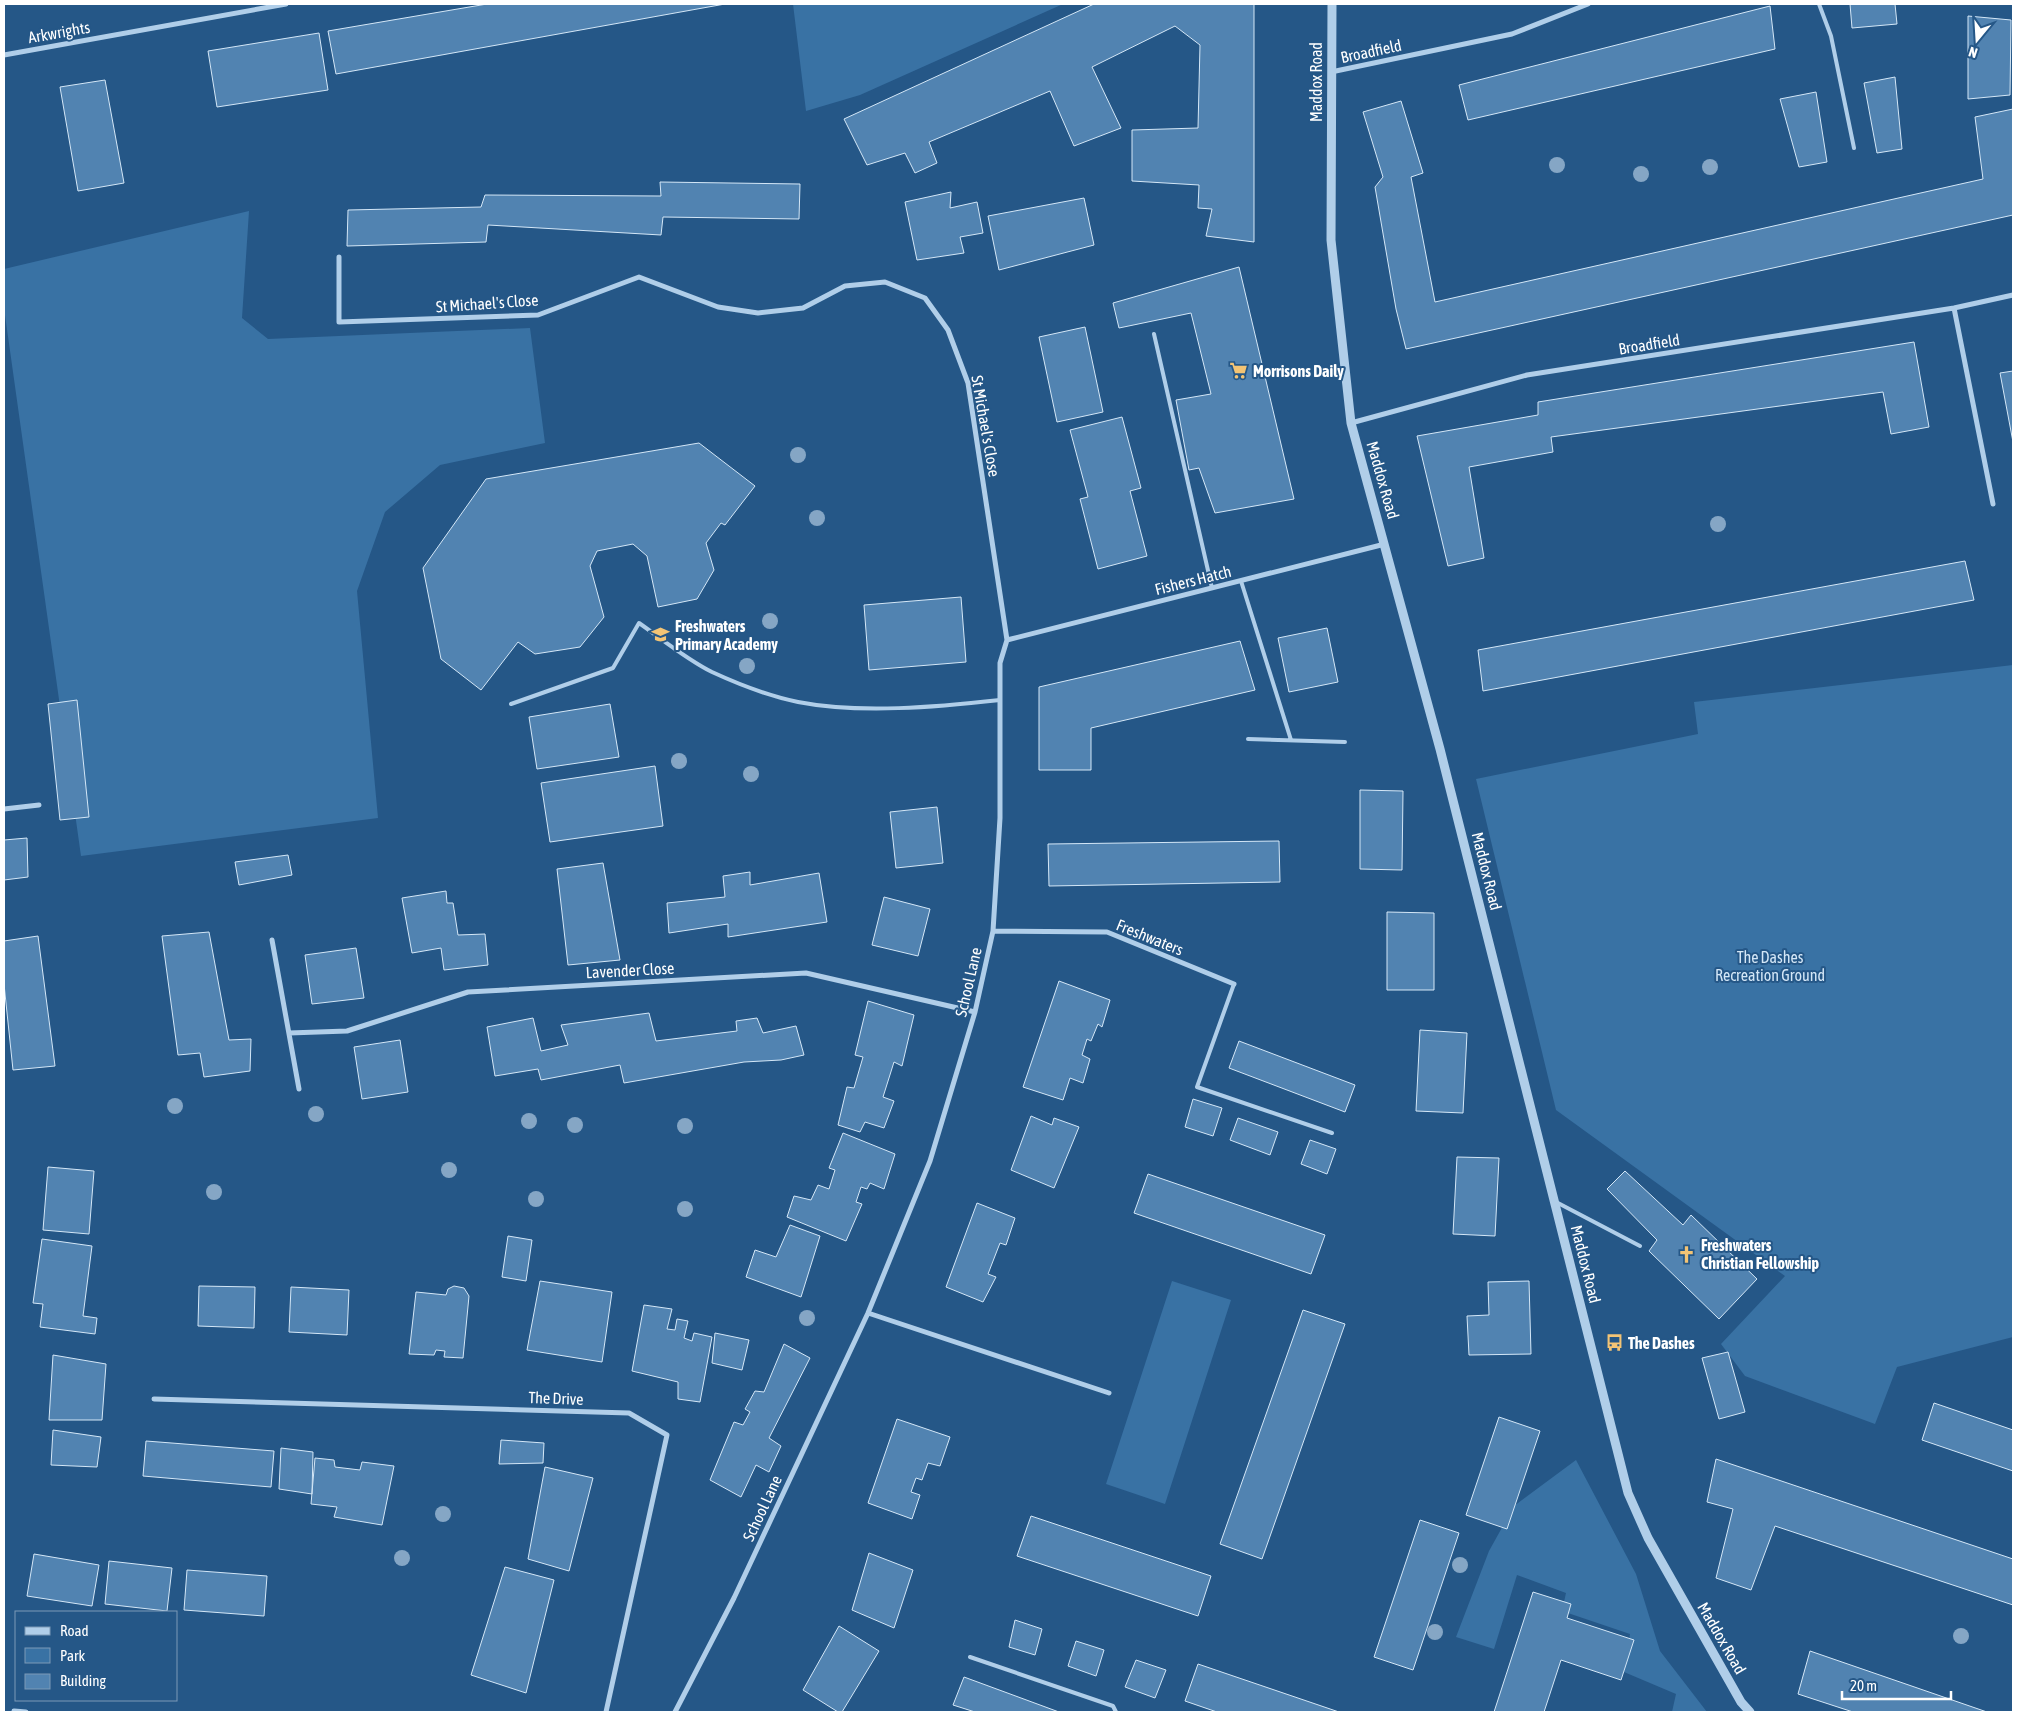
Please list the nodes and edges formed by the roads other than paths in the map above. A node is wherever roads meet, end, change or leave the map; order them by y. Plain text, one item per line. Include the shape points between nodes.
1 (286, 4) edge
2 (1332, 4) edge
3 (1588, 4) edge
4 (1819, 4) edge
5 (4, 55) edge
6 (1331, 72) junction
7 (1854, 148) dead end
8 (339, 257) dead end
9 (2013, 295) edge
10 (1954, 308) junction
11 (1154, 334) dead end
12 (1351, 423) junction
13 (1993, 504) dead end
14 (1386, 544) junction
15 (1241, 581) junction
16 (1212, 588) junction
17 (1007, 640) junction
18 (1000, 700) junction
19 (511, 704) dead end
20 (1248, 739) dead end
21 (1291, 740) junction
22 (1345, 742) dead end
23 (40, 805) dead end
24 (4, 809) edge
25 (993, 931) junction
26 (272, 940) dead end
27 (1234, 984) joint
28 (975, 1012) junction
29 (289, 1033) junction
30 (299, 1089) dead end
31 (1332, 1134) dead end
32 (1554, 1201) junction
33 (1640, 1246) dead end
34 (868, 1313) junction
35 (1109, 1393) dead end
36 (154, 1399) dead end
37 (970, 1657) dead end
38 (14, 1711) dead end
39 (26, 1712) edge
40 (606, 1712) edge
41 (675, 1712) edge
42 (1116, 1712) edge
43 (1750, 1712) edge

1 - 5 street, Arkwrights
2 - 6 street, Maddox Road
3 - 6 street, Broadfield via 1512,34
4 - 7 lane via 1831,36
6 - 12 street, Maddox Road via 1331,240
8 - 17 street, St Michael's Close via 339,322 538,315 639,277 718,307 758,313 803,308 845,286 885,282 925,298 948,330 968,383
9 - 10 street, Broadfield
10 - 12 street, Broadfield via 1527,376
10 - 13 street
11 - 16 lane
12 - 14 street, Maddox Road
14 - 15 street, Fishers Hatch
14 - 32 street, Maddox Road
15 - 16 street, Fishers Hatch
15 - 21 lane
16 - 17 street, Fishers Hatch
17 - 18 street, School Lane via 1000,663
18 - 19 lane via 948,706 856,708 798,702 710,671 639,622 613,668
18 - 25 street, School Lane via 1000,818
20 - 21 lane
21 - 22 lane
23 - 24 street
25 - 27 street, Freshwaters via 1107,932
25 - 28 street, School Lane
26 - 29 street
27 - 31 lane via 1197,1087
28 - 29 street, Lavender Close via 806,973 468,992 347,1031
28 - 34 street, School Lane via 930,1161
29 - 30 street
32 - 33 lane
32 - 43 street, Maddox Road via 1628,1493 1648,1538 1741,1702
34 - 35 street
34 - 41 street, School Lane via 734,1598
36 - 40 street, The Drive via 629,1413 667,1435
37 - 42 lane via 1113,1706
38 - 39 street

